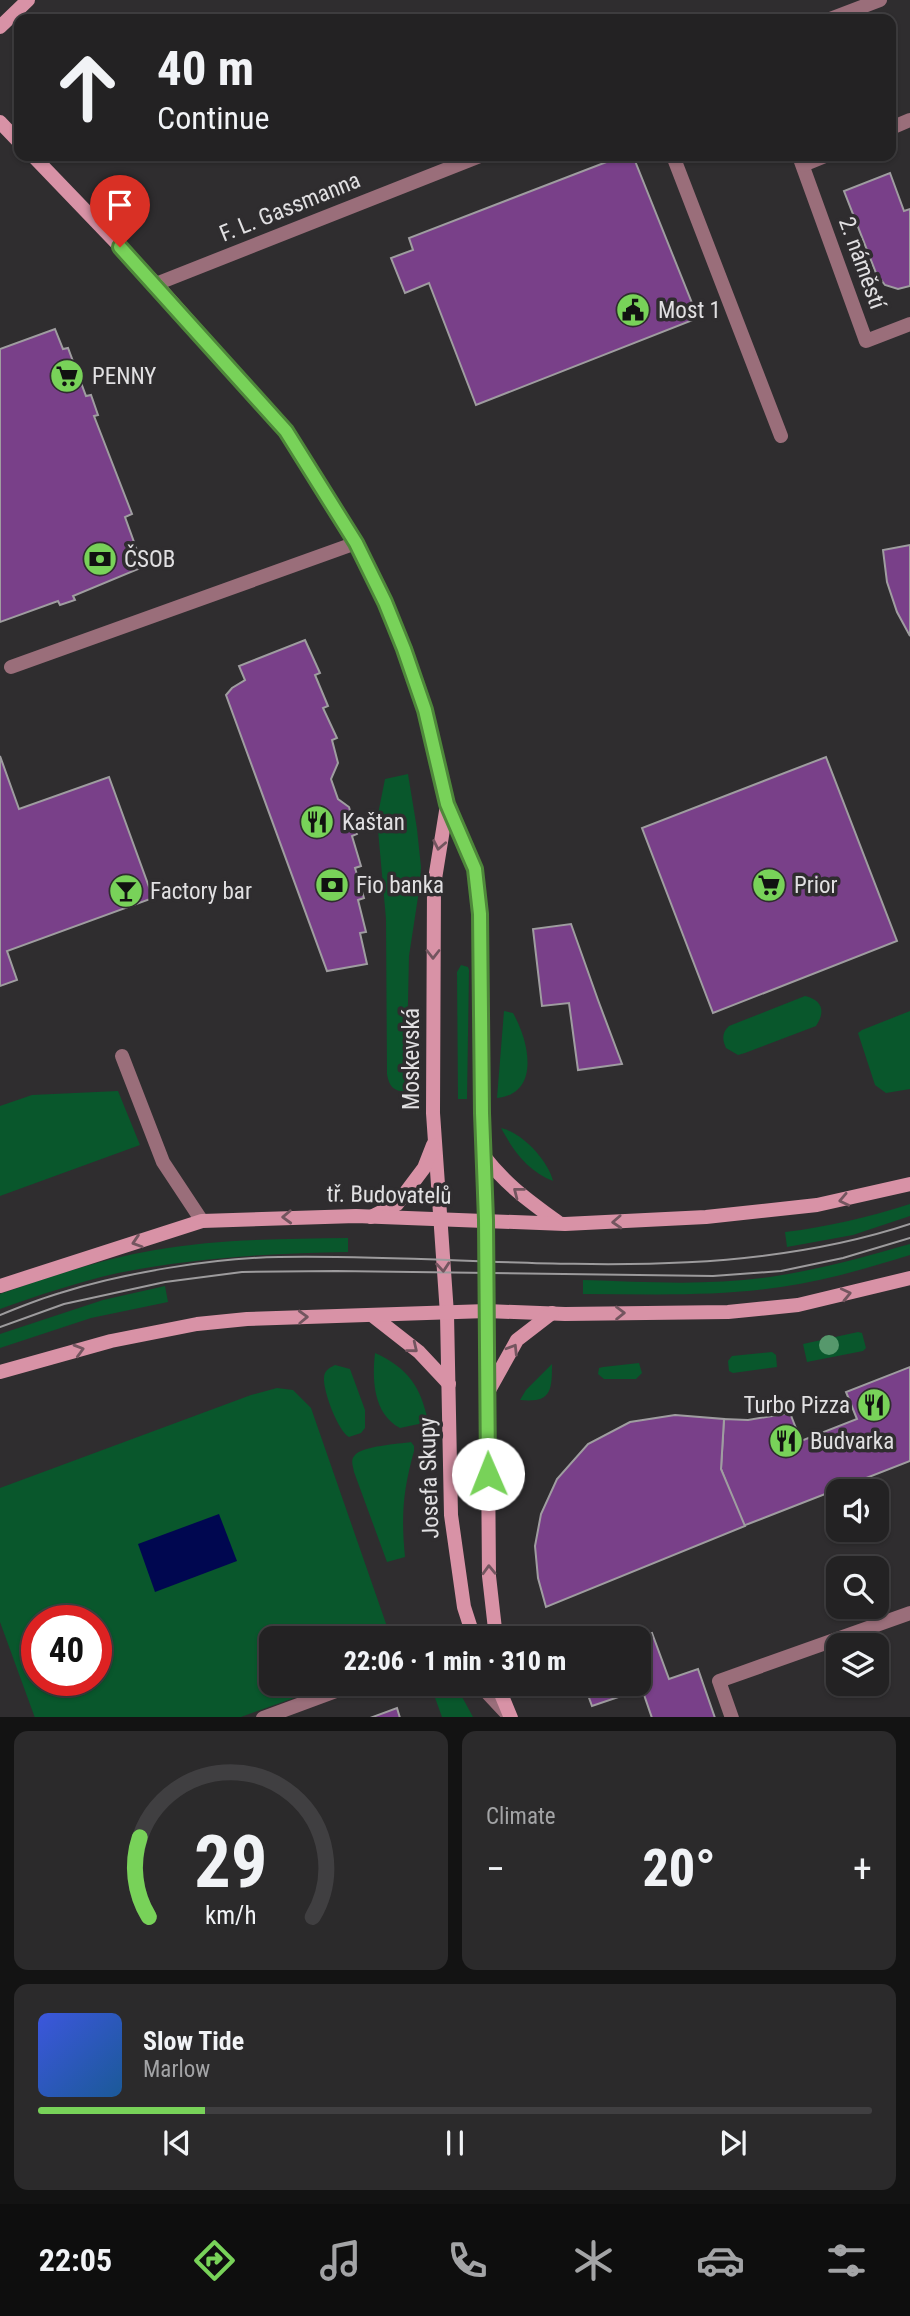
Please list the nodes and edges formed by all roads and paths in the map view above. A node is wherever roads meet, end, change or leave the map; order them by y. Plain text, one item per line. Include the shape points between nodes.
1 (28, 0) edge
2 (880, 0) edge
3 (843, 14) edge
4 (0, 27) edge
5 (0, 122) edge
6 (14, 137) edge
7 (38, 161) edge
8 (467, 161) edge
9 (675, 161) edge
10 (801, 161) edge
11 (156, 284) junction
12 (910, 324) edge
13 (780, 436) dead end
14 (356, 543) junction
15 (11, 667) dead end
16 (447, 804) junction
17 (122, 1056) dead end
18 (435, 1140) junction
19 (483, 1153) junction
20 (910, 1184) edge
21 (370, 1217) junction
22 (439, 1219) junction
23 (486, 1220) junction
24 (202, 1221) junction
25 (560, 1224) junction
26 (910, 1278) edge
27 (0, 1286) edge
28 (487, 1311) junction
29 (552, 1313) junction
30 (447, 1314) junction
31 (373, 1316) junction
32 (0, 1372) edge
33 (449, 1384) junction
34 (486, 1395) junction
35 (910, 1613) edge
36 (470, 1626) edge
37 (495, 1626) edge
38 (322, 1696) edge
39 (491, 1696) edge
40 (504, 1696) edge
41 (263, 1717) edge
42 (511, 1717) edge
43 (732, 1717) edge

1 - 4 street
2 - 3 street
5 - 6 street
7 - 11 street, Moskevská
8 - 11 street, F. L. Gassmanna
9 - 13 street
10 - 12 street, 2. náměstí via 866,341
11 - 14 street, Moskevská via 286,431
14 - 15 street
14 - 16 street, Moskevská via 385,602 425,710
16 -> 18 street, Moskevská via 434,886
16 - 19 street, Moskevská via 475,869
17 - 24 street via 163,1162
18 - 21 street via 424,1168 397,1204
18 - 22 street, Moskevská
19 - 23 street, Moskevská
25 -> 19 street via 508,1185
20 -> 25 street, tř. Budovatelů via 768,1212
21 - 22 street, tř. Budovatelů
21 -> 24 street, tř. Budovatelů
22 - 23 street, tř. Budovatelů
22 -> 30 street, Moskevská
23 - 25 street, tř. Budovatelů
23 - 28 street, Moskevská
24 -> 27 street, tř. Budovatelů
29 -> 26 street via 729,1312 797,1305
28 - 29 street
28 - 30 street
28 - 34 street
34 -> 29 street via 517,1340
30 - 31 street
30 - 33 street, Josefa Skupy
32 -> 31 street via 111,1341 197,1324
31 -> 33 street via 419,1352
33 - 36 street, Josefa Skupy via 451,1514
37 -> 34 street via 489,1576
35 - 43 street via 719,1681
38 - 41 street
39 - 42 street
40 - 42 street

